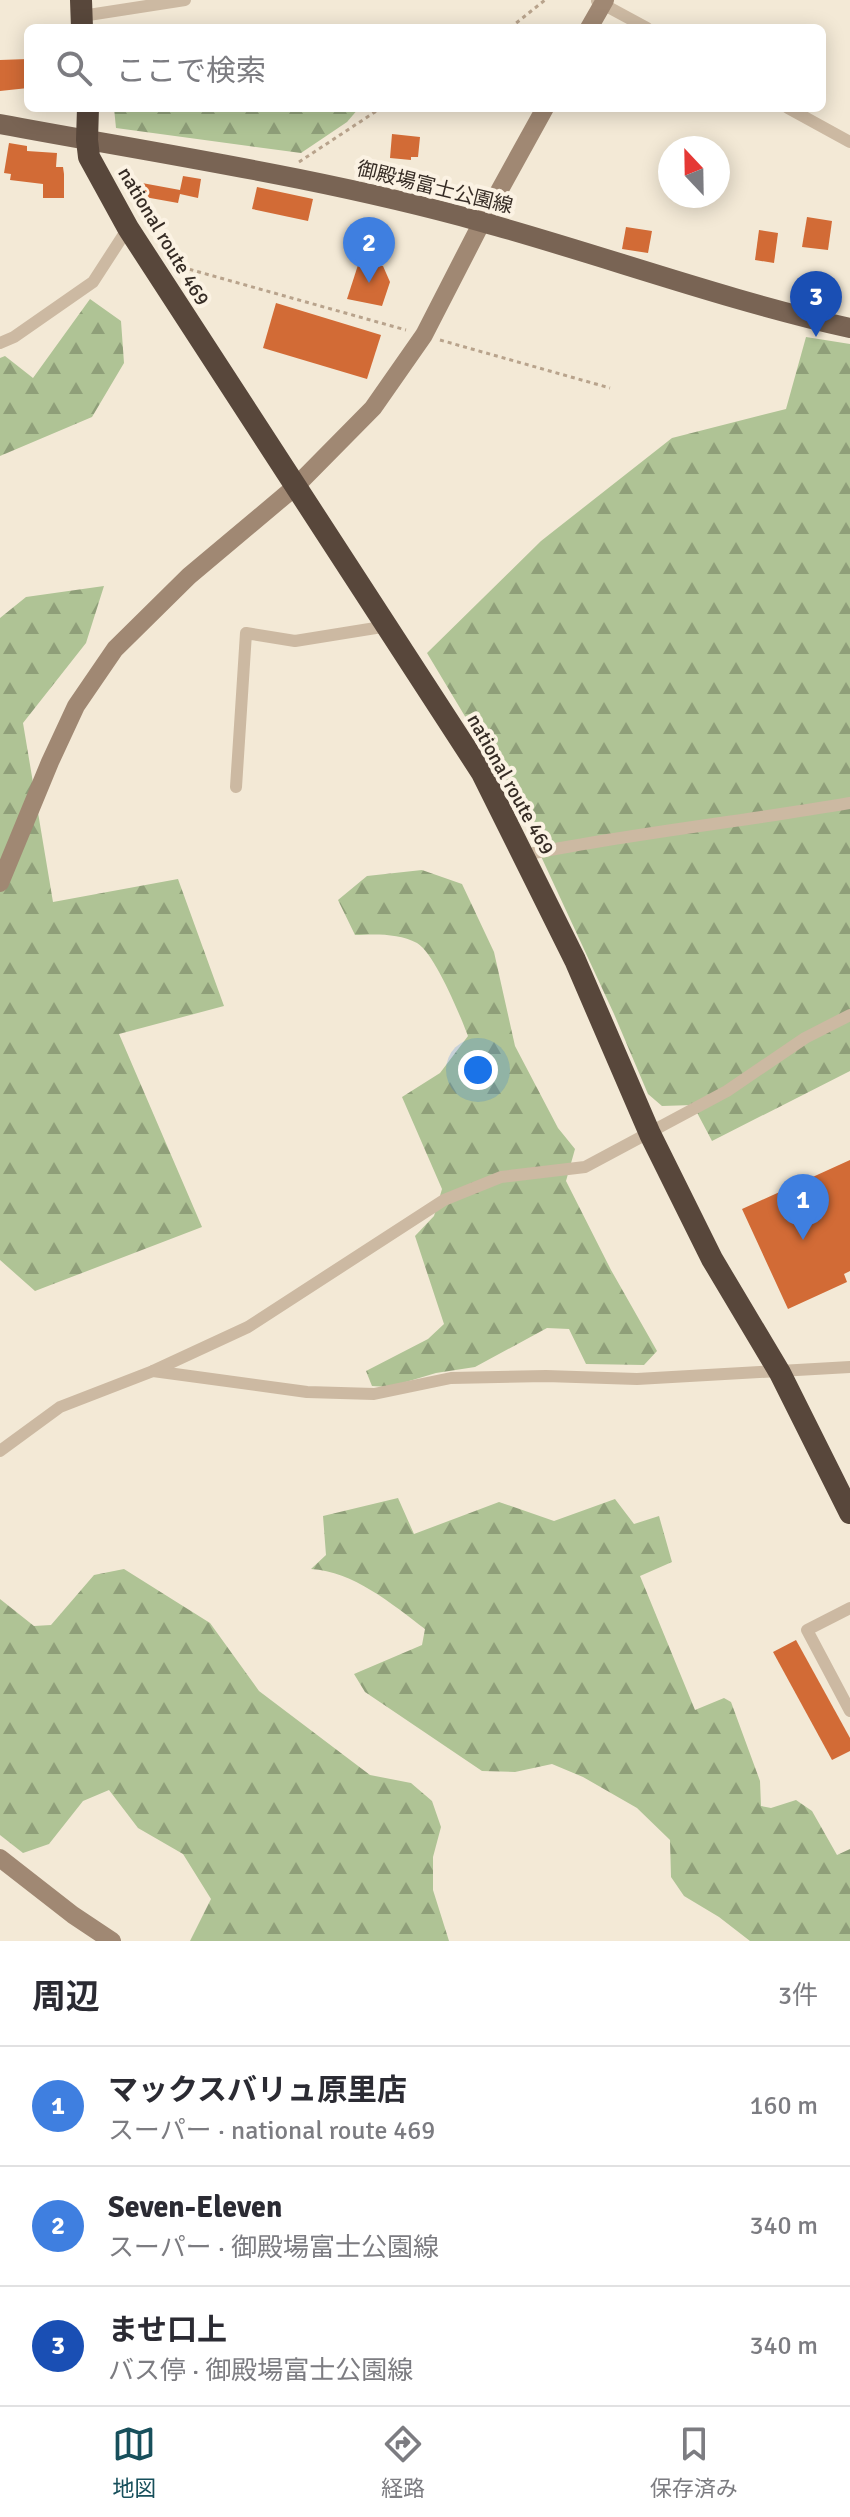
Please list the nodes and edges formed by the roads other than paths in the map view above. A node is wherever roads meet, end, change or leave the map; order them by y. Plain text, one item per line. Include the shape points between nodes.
1 (185, 0) edge
2 (601, 1) edge
3 (82, 15) edge
4 (591, 24) edge
5 (640, 24) edge
6 (88, 112) edge
7 (543, 112) edge
8 (795, 112) edge
9 (0, 124) edge
10 (87, 140) junction
11 (850, 142) edge
12 (482, 222) junction
13 (128, 228) junction
14 (850, 328) edge
15 (0, 343) edge
16 (295, 487) junction
17 (388, 626) junction
18 (236, 787) dead end
19 (850, 803) edge
20 (524, 855) junction
21 (0, 883) edge
22 (850, 1015) edge
23 (650, 1134) junction
24 (850, 1367) edge
25 (153, 1371) junction
26 (780, 1373) junction
27 (0, 1451) edge
28 (850, 1513) edge
29 (850, 1608) edge
30 (850, 1711) edge
31 (0, 1858) edge
32 (112, 1941) edge

1 - 3 street
2 - 4 street
2 - 5 street
6 - 10 highway, national route 469
7 - 12 street
8 - 11 street
9 - 10 main road, 御殿場富士公園線
10 - 12 main road, 御殿場富士公園線 via 290,175
10 - 13 highway, national route 469 via 89,157
12 - 14 main road, 御殿場富士公園線
12 - 16 street via 424,335 373,408
13 - 15 street via 93,282
13 - 16 highway, national route 469
16 - 17 highway, national route 469
16 - 21 street via 189,576 115,649 76,706
17 - 18 street via 295,641 246,633
17 - 20 highway, national route 469 via 482,773
19 - 20 street
20 - 23 highway, national route 469
22 - 23 street
23 - 25 street via 585,1167 501,1177 444,1200 248,1327
23 - 26 highway, national route 469 via 712,1259
24 - 26 street
25 - 26 street via 307,1392 374,1394 451,1378
25 - 27 street via 60,1407
26 - 28 highway, national route 469
29 - 30 street via 807,1630
31 - 32 street

